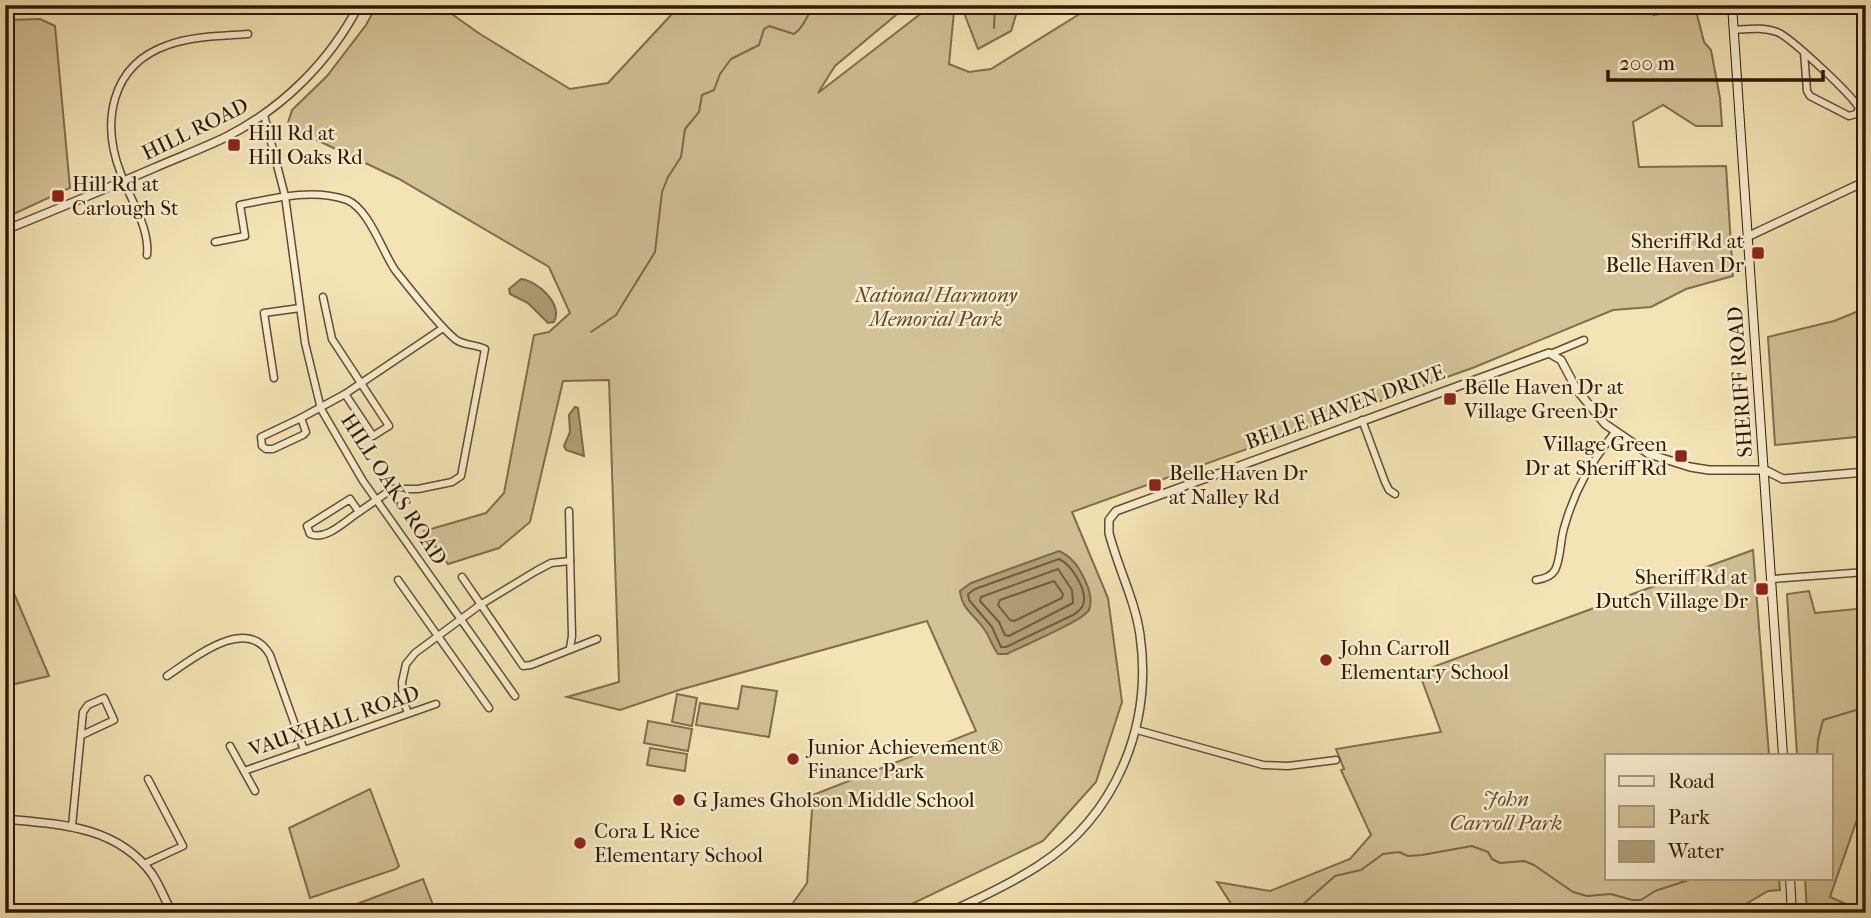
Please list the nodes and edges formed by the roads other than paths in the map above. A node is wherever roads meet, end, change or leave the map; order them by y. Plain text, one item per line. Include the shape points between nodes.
1 (359, 5) edge
2 (1732, 5) edge
3 (1734, 30) junction
4 (248, 34) dead end
5 (1804, 52) junction
6 (264, 115) junction
7 (124, 181) junction
8 (1866, 181) edge
9 (285, 196) junction
10 (5, 230) edge
11 (1747, 237) junction
12 (215, 242) dead end
13 (147, 255) dead end
14 (323, 297) dead end
15 (300, 308) junction
16 (443, 328) junction
17 (1584, 340) dead end
18 (1553, 354) junction
19 (274, 378) dead end
20 (360, 384) junction
21 (345, 394) junction
22 (321, 409) junction
23 (301, 418) junction
24 (1362, 420) junction
25 (1615, 432) junction
26 (1765, 470) junction
27 (1866, 472) edge
28 (1395, 494) dead end
29 (377, 499) junction
30 (569, 511) dead end
31 (359, 512) junction
32 (570, 561) junction
33 (1866, 572) edge
34 (462, 577) dead end
35 (1772, 579) junction
36 (397, 580) dead end
37 (1536, 580) dead end
38 (480, 605) junction
39 (460, 620) junction
40 (437, 637) junction
41 (597, 639) dead end
42 (570, 648) junction
43 (167, 676) dead end
44 (514, 696) dead end
45 (436, 704) dead end
46 (489, 708) dead end
47 (408, 713) junction
48 (1137, 730) junction
49 (82, 735) junction
50 (230, 746) dead end
51 (304, 750) junction
52 (1783, 754) edge
53 (1336, 760) dead end
54 (244, 771) junction
55 (148, 779) dead end
56 (255, 791) dead end
57 (5, 819) edge
58 (72, 826) junction
59 (144, 864) junction
60 (1790, 880) edge
61 (172, 913) edge
62 (947, 913) edge
63 (1793, 913) edge

1 - 6 street, HILL ROAD via 320,64
2 - 3 main road, SHERIFF ROAD
3 - 5 street via 1777,32
3 - 11 main road, SHERIFF ROAD
4 - 7 street via 167,45 129,73 116,97 110,126 112,150
5 - 5 street via 1858,103 1856,114 1849,116 1810,96
6 - 7 street, HILL ROAD via 226,137
6 - 9 street, HILL OAKS ROAD
7 - 10 street, HILL ROAD
7 - 13 street via 146,234
8 - 11 street
9 - 12 street via 240,205 245,236
9 - 15 street, HILL OAKS ROAD
9 - 16 street via 344,200 357,207 396,270
11 - 26 main road, SHERIFF ROAD
14 - 20 street via 332,339
15 - 19 street via 264,313
15 - 22 street, HILL OAKS ROAD
16 - 20 street
16 - 29 street via 456,341 482,347 485,352 464,470 452,482 394,488
17 - 18 street, BELLE HAVEN DRIVE
18 - 24 street, BELLE HAVEN DRIVE
18 - 25 street
20 - 21 street
20 - 21 street via 389,426 373,436
21 - 22 street
22 - 23 street
22 - 29 street, HILL OAKS ROAD
23 - 23 street via 261,437 262,446 273,449 303,435
24 - 28 street via 1385,482
24 - 48 street, BELLE HAVEN DRIVE via 1110,517 1108,528 1140,633 1144,681
25 - 26 street via 1649,454 1690,467
25 - 37 street via 1576,489 1555,570
26 - 27 street via 1783,479
26 - 35 main road, SHERIFF ROAD
29 - 31 street
29 - 39 street, HILL OAKS ROAD
30 - 32 street
31 - 31 street via 324,536 317,537 307,529 350,499
32 - 38 street via 545,566
32 - 42 street
33 - 35 street
34 - 38 street
35 - 52 main road, SHERIFF ROAD
36 - 40 street
38 - 39 street
38 - 42 street via 523,666
39 - 40 street
39 - 44 street, HILL OAKS ROAD
40 - 46 street
40 - 47 street via 415,653 404,669 402,692
41 - 42 street
43 - 51 street via 229,640 243,636 256,640 270,655
45 - 47 street, VAUXHALL ROAD
47 - 51 street, VAUXHALL ROAD
48 - 53 street via 1263,765
48 - 62 street via 1110,793 1070,839 1039,866
49 - 49 street via 114,720 104,698 83,712
49 - 58 street
50 - 54 street
51 - 54 street, VAUXHALL ROAD
54 - 56 street
55 - 59 street via 183,846
57 - 58 street
58 - 59 street via 108,836
59 - 61 street
60 - 63 main road

